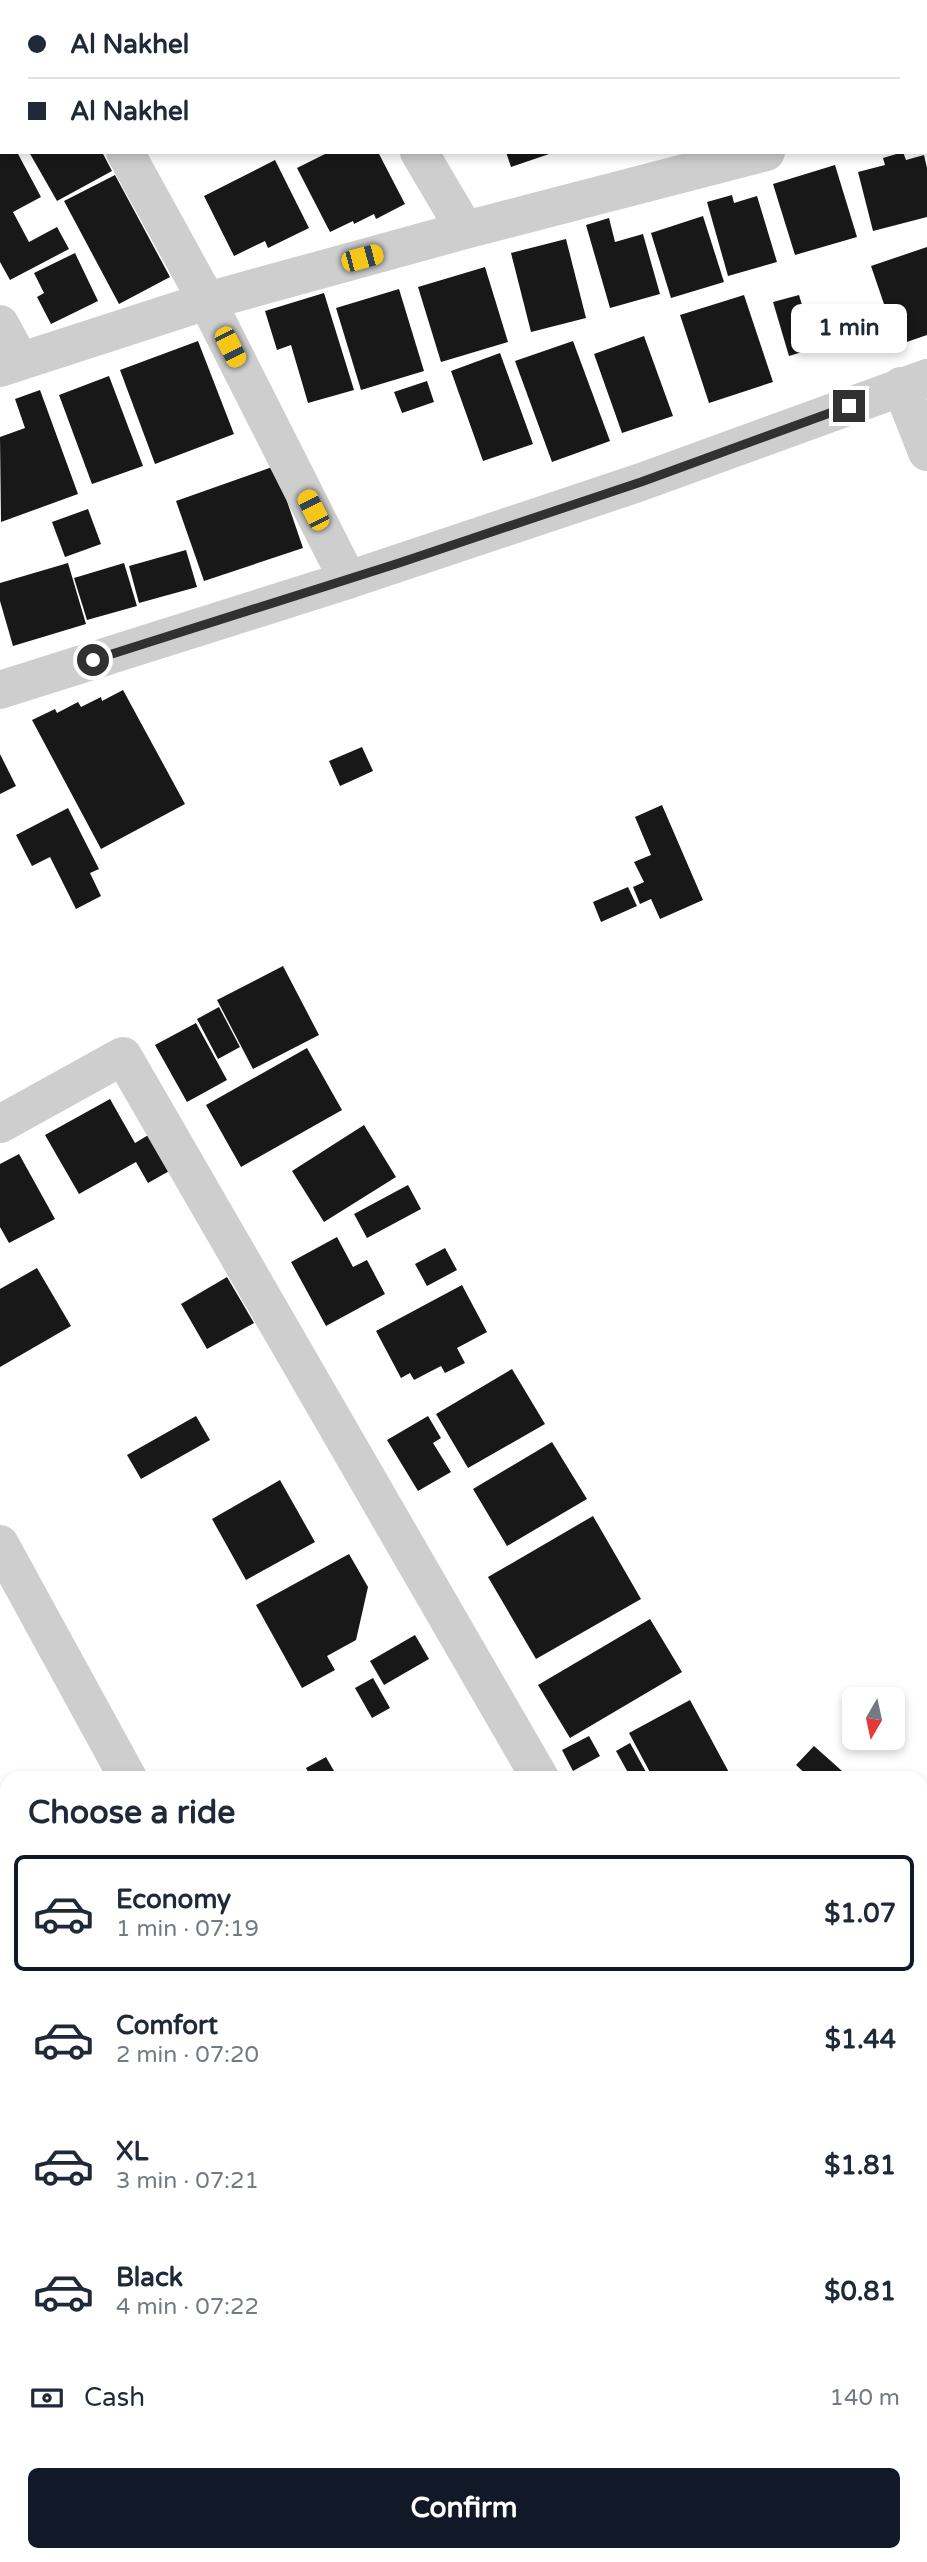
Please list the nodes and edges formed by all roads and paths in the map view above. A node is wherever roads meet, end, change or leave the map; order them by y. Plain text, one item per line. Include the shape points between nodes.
1 (126, 154) edge
2 (420, 154) edge
3 (758, 154) edge
4 (466, 230) junction
5 (207, 301) junction
6 (0, 324) edge
7 (10, 364) edge
8 (914, 382) edge
9 (927, 452) edge
10 (348, 580) junction
11 (0, 690) edge
12 (0, 1124) edge
13 (0, 1544) edge
14 (124, 1771) edge
15 (536, 1771) edge

1 - 5 street
2 - 4 street
3 - 4 street
4 - 5 street
5 - 7 street
5 - 10 street
6 - 7 street
8 - 9 street
8 - 10 street via 641,482
10 - 11 street
12 - 15 street via 123,1056
13 - 14 street

